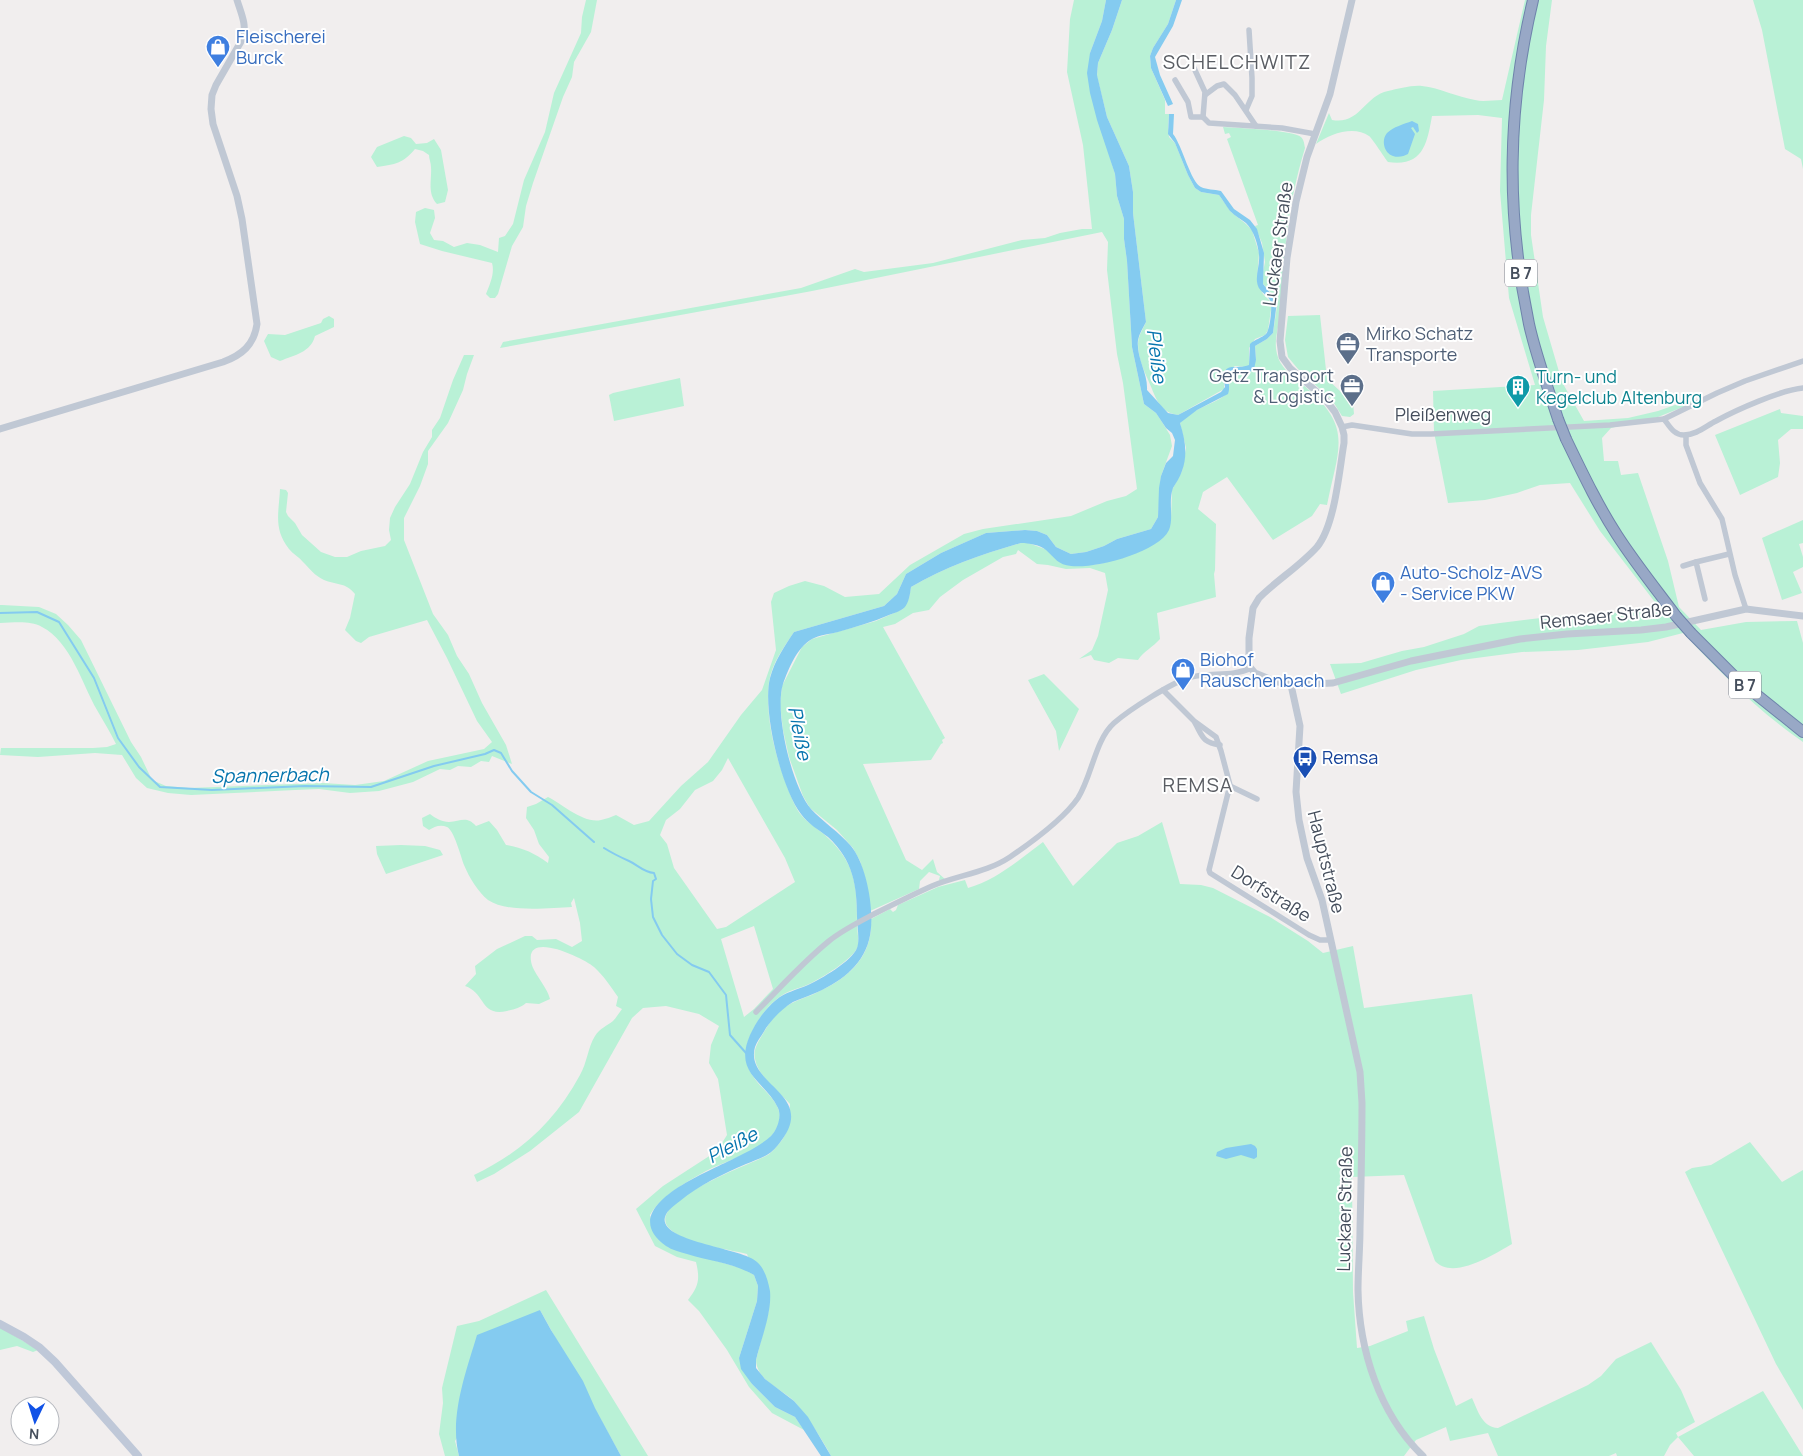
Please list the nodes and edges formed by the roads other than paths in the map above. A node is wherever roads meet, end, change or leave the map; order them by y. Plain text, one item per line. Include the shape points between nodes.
1 (237, 0) edge
2 (1352, 0) edge
3 (1533, 0) edge
4 (1249, 30) dead end
5 (1194, 68) dead end
6 (1175, 80) dead end
7 (1205, 95) junction
8 (1246, 110) junction
9 (1203, 117) junction
10 (1256, 126) junction
11 (1314, 134) junction
12 (1803, 361) edge
13 (1803, 388) edge
14 (1664, 419) junction
15 (1342, 426) junction
16 (0, 429) edge
17 (1686, 435) junction
18 (1729, 554) junction
19 (1696, 562) junction
20 (1683, 566) dead end
21 (1705, 599) dead end
22 (1746, 609) junction
23 (1803, 616) edge
24 (1251, 668) junction
25 (1291, 685) junction
26 (1163, 690) junction
27 (1194, 721) junction
28 (1803, 732) edge
29 (1220, 745) junction
30 (1230, 786) junction
31 (1256, 799) dead end
32 (1330, 940) junction
33 (1332, 949) joint
34 (756, 1012) dead end
35 (0, 1324) edge
36 (138, 1456) edge
37 (1423, 1456) edge

1 - 16 street via 245,31 211,101 213,124 237,196 248,253 257,324 253,338 244,351 223,362
2 - 11 street, Luckaer Straße via 1330,94
3 - 28 highway, B 7, bridge via 1515,98 1512,195 1516,248 1529,325 1558,419 1587,482 1617,535 1676,616 1737,679
4 - 8 street via 1252,96
5 - 7 street
6 - 9 street via 1188,102 1191,117
7 - 8 street via 1224,84
7 - 9 street
8 - 10 street
9 - 10 street via 1209,123
10 - 11 street
11 - 15 street, Luckaer Straße via 1292,223 1280,341 1282,357 1290,368 1325,399
12 - 14 street, Pleißenweg via 1745,381
13 - 17 street via 1738,410
14 - 15 street, Pleißenweg via 1610,426 1431,434
14 - 17 street via 1673,432
15 - 24 street via 1344,443 1328,526 1316,548 1268,589 1253,608 1248,658
17 - 18 street via 1686,445 1700,483 1722,519
18 - 19 street
18 - 22 street
19 - 20 street
19 - 21 street
22 - 23 street, Remsaer Straße
22 - 25 street, Remsaer Straße via 1650,629 1520,639 1411,661 1333,683
24 - 25 street via 1255,673
24 - 26 street via 1240,673 1191,677
25 - 32 street, Hauptstraße via 1300,726 1296,792 1298,820 1322,900
26 - 27 street
26 - 34 street via 1112,725 1078,798 1040,835 987,869 934,886 850,927 830,940
27 - 29 street
27 - 29 street via 1205,740
29 - 30 street, Dorfstraße
30 - 31 street
30 - 32 street, Dorfstraße via 1210,873 1309,935
32 - 33 street, Hauptstraße
33 - 37 street, Luckaer Straße via 1360,1072 1358,1290 1364,1338 1372,1374 1383,1400 1398,1426
35 - 36 main road via 39,1347 55,1362

